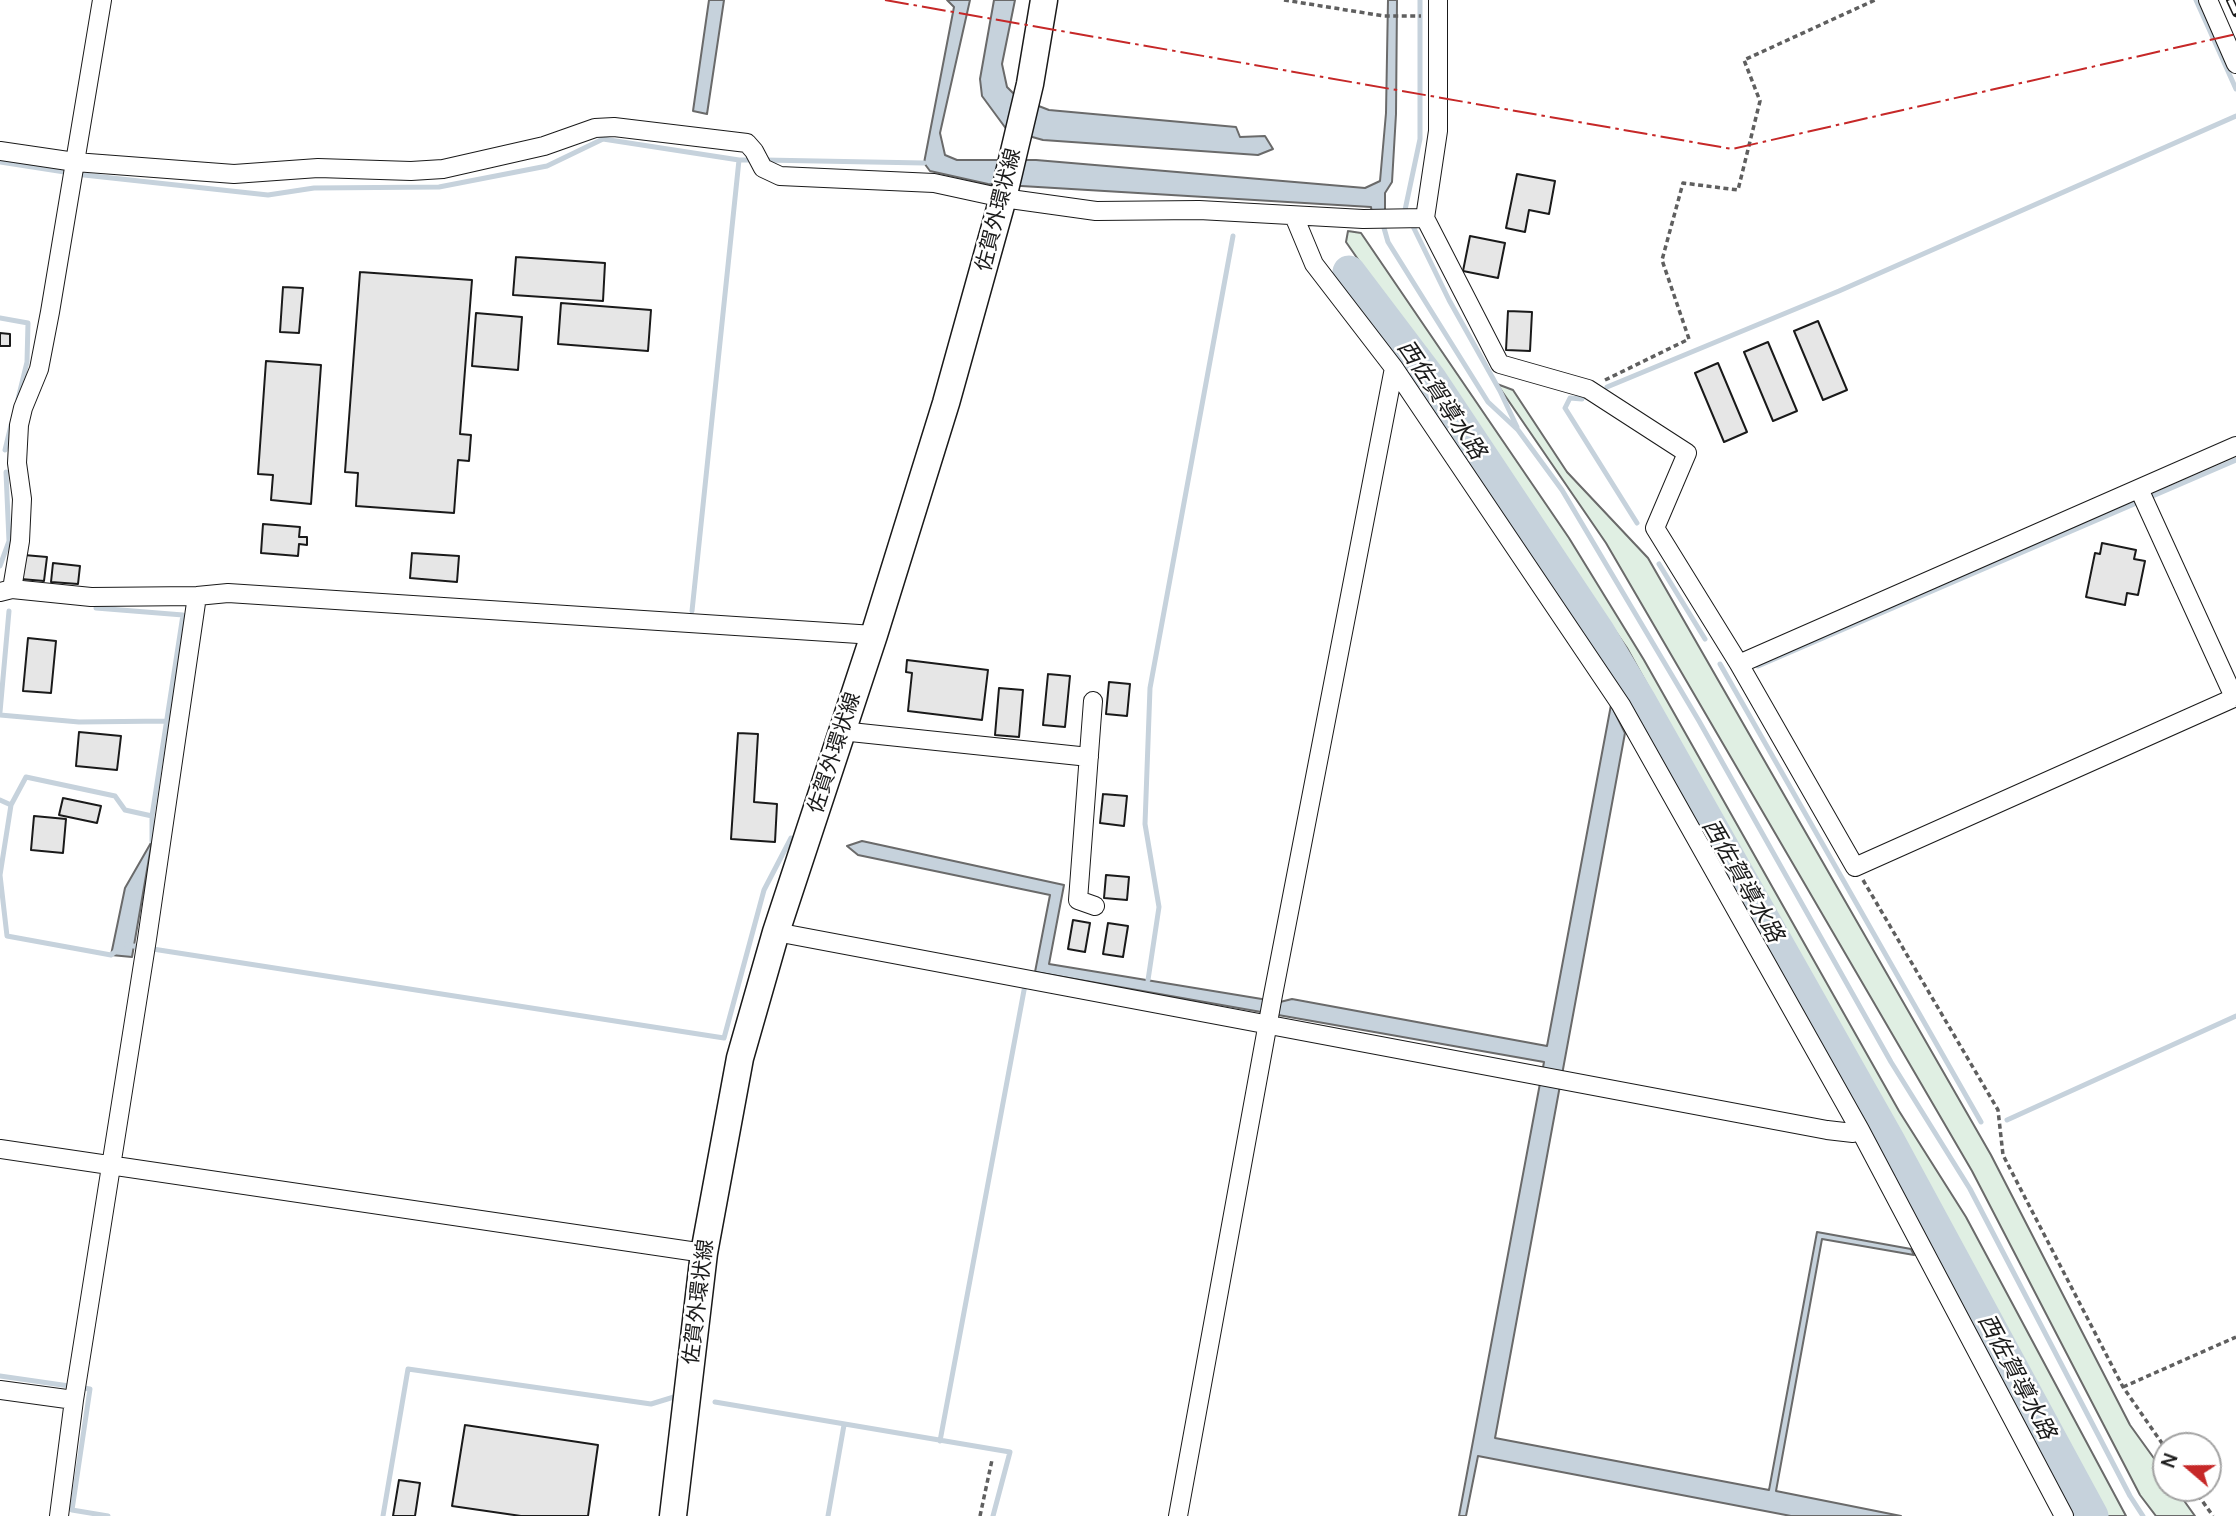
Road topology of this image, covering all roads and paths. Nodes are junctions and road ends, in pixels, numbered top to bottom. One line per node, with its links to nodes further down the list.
1 (102, 0): 9 (street)
2 (1044, 0): 10 (main road, 佐賀外環状線)
3 (1284, 0): 6 (path)
4 (1875, 0): 14 (path)
5 (2207, 0): 7 (street)
6 (1438, 8): 12 (street)
7 (2236, 64)
8 (0, 151): 9 (street)
9 (75, 162): 10 (street); 17 (street)
10 (1003, 198): 11 (street); 19 (main road, 佐賀外環状線)
11 (1294, 216): 12 (street); 13 (street)
12 (1425, 218): 14 (street)
13 (1394, 368): 28 (street); 29 (street)
14 (1588, 389): 20 (street)
15 (2236, 446): 16 (street)
16 (2139, 489): 20 (street); 21 (street)
17 (6, 591): 18 (street)
18 (197, 596): 19 (street); 31 (street)
19 (874, 635): 23 (main road, 佐賀外環状線)
20 (1739, 664): 25 (street)
21 (2235, 697): 25 (street)
22 (1093, 701): 24 (street)
23 (841, 731): 24 (street); 27 (main road, 佐賀外環状線)
24 (1089, 757): 26 (street)
25 (1855, 867): 34 (path)
26 (1096, 906)
27 (776, 932): 28 (street); 32 (main road, 佐賀外環状線)
28 (1268, 1024): 29 (street); 42 (street)
29 (1860, 1130): 43 (street)
30 (0, 1149): 31 (street)
31 (110, 1166): 32 (street); 36 (street)
32 (704, 1253): 40 (main road, 佐賀外環状線)
33 (2236, 1337): 34 (path)
34 (2123, 1387): 37 (path)
35 (0, 1390): 36 (street)
36 (74, 1400): 39 (street)
37 (2154, 1432)
38 (992, 1460): 41 (path)
39 (59, 1516)
40 (673, 1516)
41 (980, 1516)
42 (1178, 1516)
43 (2064, 1516)

